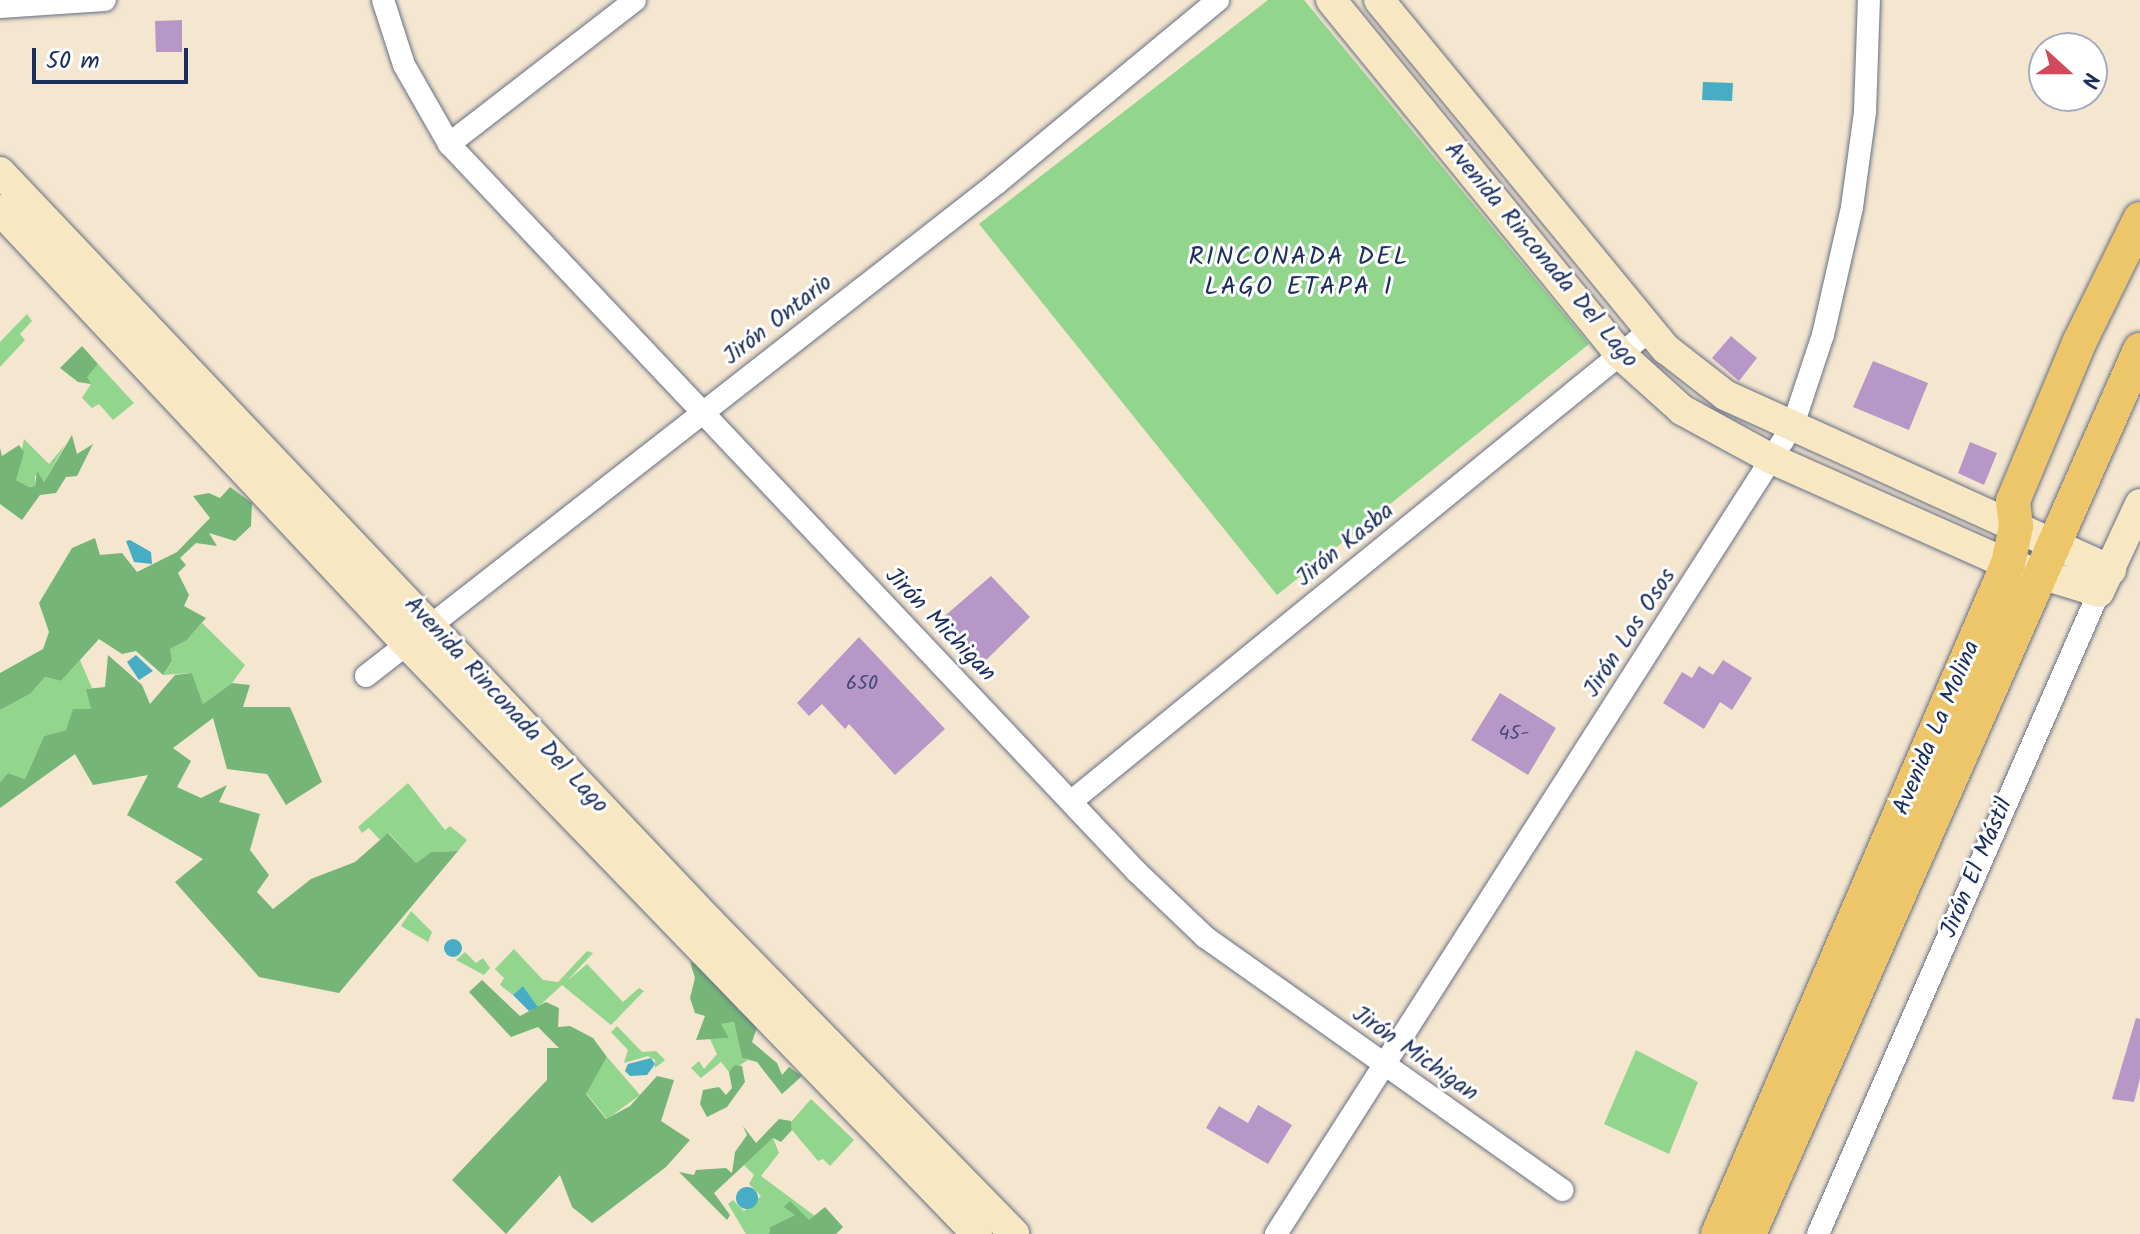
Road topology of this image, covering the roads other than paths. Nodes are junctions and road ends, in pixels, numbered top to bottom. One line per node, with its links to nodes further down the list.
1 (105, 0): 8 (street)
2 (383, 0): 9 (street, Jirón Michigan)
3 (635, 0): 9 (street)
4 (1218, 0): 16 (street, Jirón Ontario)
5 (1331, 0): 15 (street, Avenida Rinconada Del Lago)
6 (1379, 0): 13 (street, Avenida Rinconada Del Lago)
7 (1869, 0): 17 (street, Jirón Los Osos)
8 (0, 7)
9 (449, 144): 16 (street, Jirón Michigan)
10 (0, 172): 24 (street, Avenida Rinconada Del Lago)
11 (0, 210): 25 (street, Avenida Rinconada Del Lago)
12 (2140, 219): 20 (main road, Avenida La Molina)
13 (1650, 330): 15 (street, Jirón Kasba); 17 (street, Avenida Rinconada Del Lago)
14 (2140, 350): 21 (main road, Avenida La Molina)
15 (1621, 355): 18 (street, Avenida Rinconada Del Lago); 27 (street, Jirón Kasba)
16 (701, 413): 24 (street, Jirón Ontario); 27 (street, Jirón Michigan)
17 (1793, 425): 18 (street, Jirón Los Osos); 20 (street, Avenida Rinconada Del Lago)
18 (1772, 459): 22 (street, Avenida Rinconada Del Lago); 28 (street, Jirón Los Osos)
19 (2140, 504): 23 (street, Jirón El Mástil)
20 (2016, 526): 21 (street, Avenida Rinconada Del Lago); 22 (main road, Avenida La Molina)
21 (2054, 543): 22 (main road, Avenida La Molina); 23 (street, Avenida Rinconada Del Lago)
22 (2023, 570): 23 (street, Avenida Rinconada Del Lago); 29 (main road, Avenida La Molina); 34 (main road, Avenida La Molina)
23 (2105, 581): 37 (street, Jirón El Mástil)
24 (429, 623): 25 (street, Jirón Ontario); 32 (street, Avenida Rinconada Del Lago)
25 (405, 642): 26 (street, Jirón Ontario); 31 (street, Avenida Rinconada Del Lago)
26 (366, 676)
27 (1073, 800): 28 (street, Jirón Michigan)
28 (1386, 1064): 30 (street, Jirón Michigan); 33 (street, Jirón Los Osos)
29 (1785, 1153): 35 (main road); 36 (main road, Avenida La Molina)
30 (1562, 1190)
31 (977, 1234)
32 (1014, 1234)
33 (1276, 1234)
34 (1718, 1234)
35 (1730, 1234)
36 (1749, 1234)
37 (1818, 1234)

